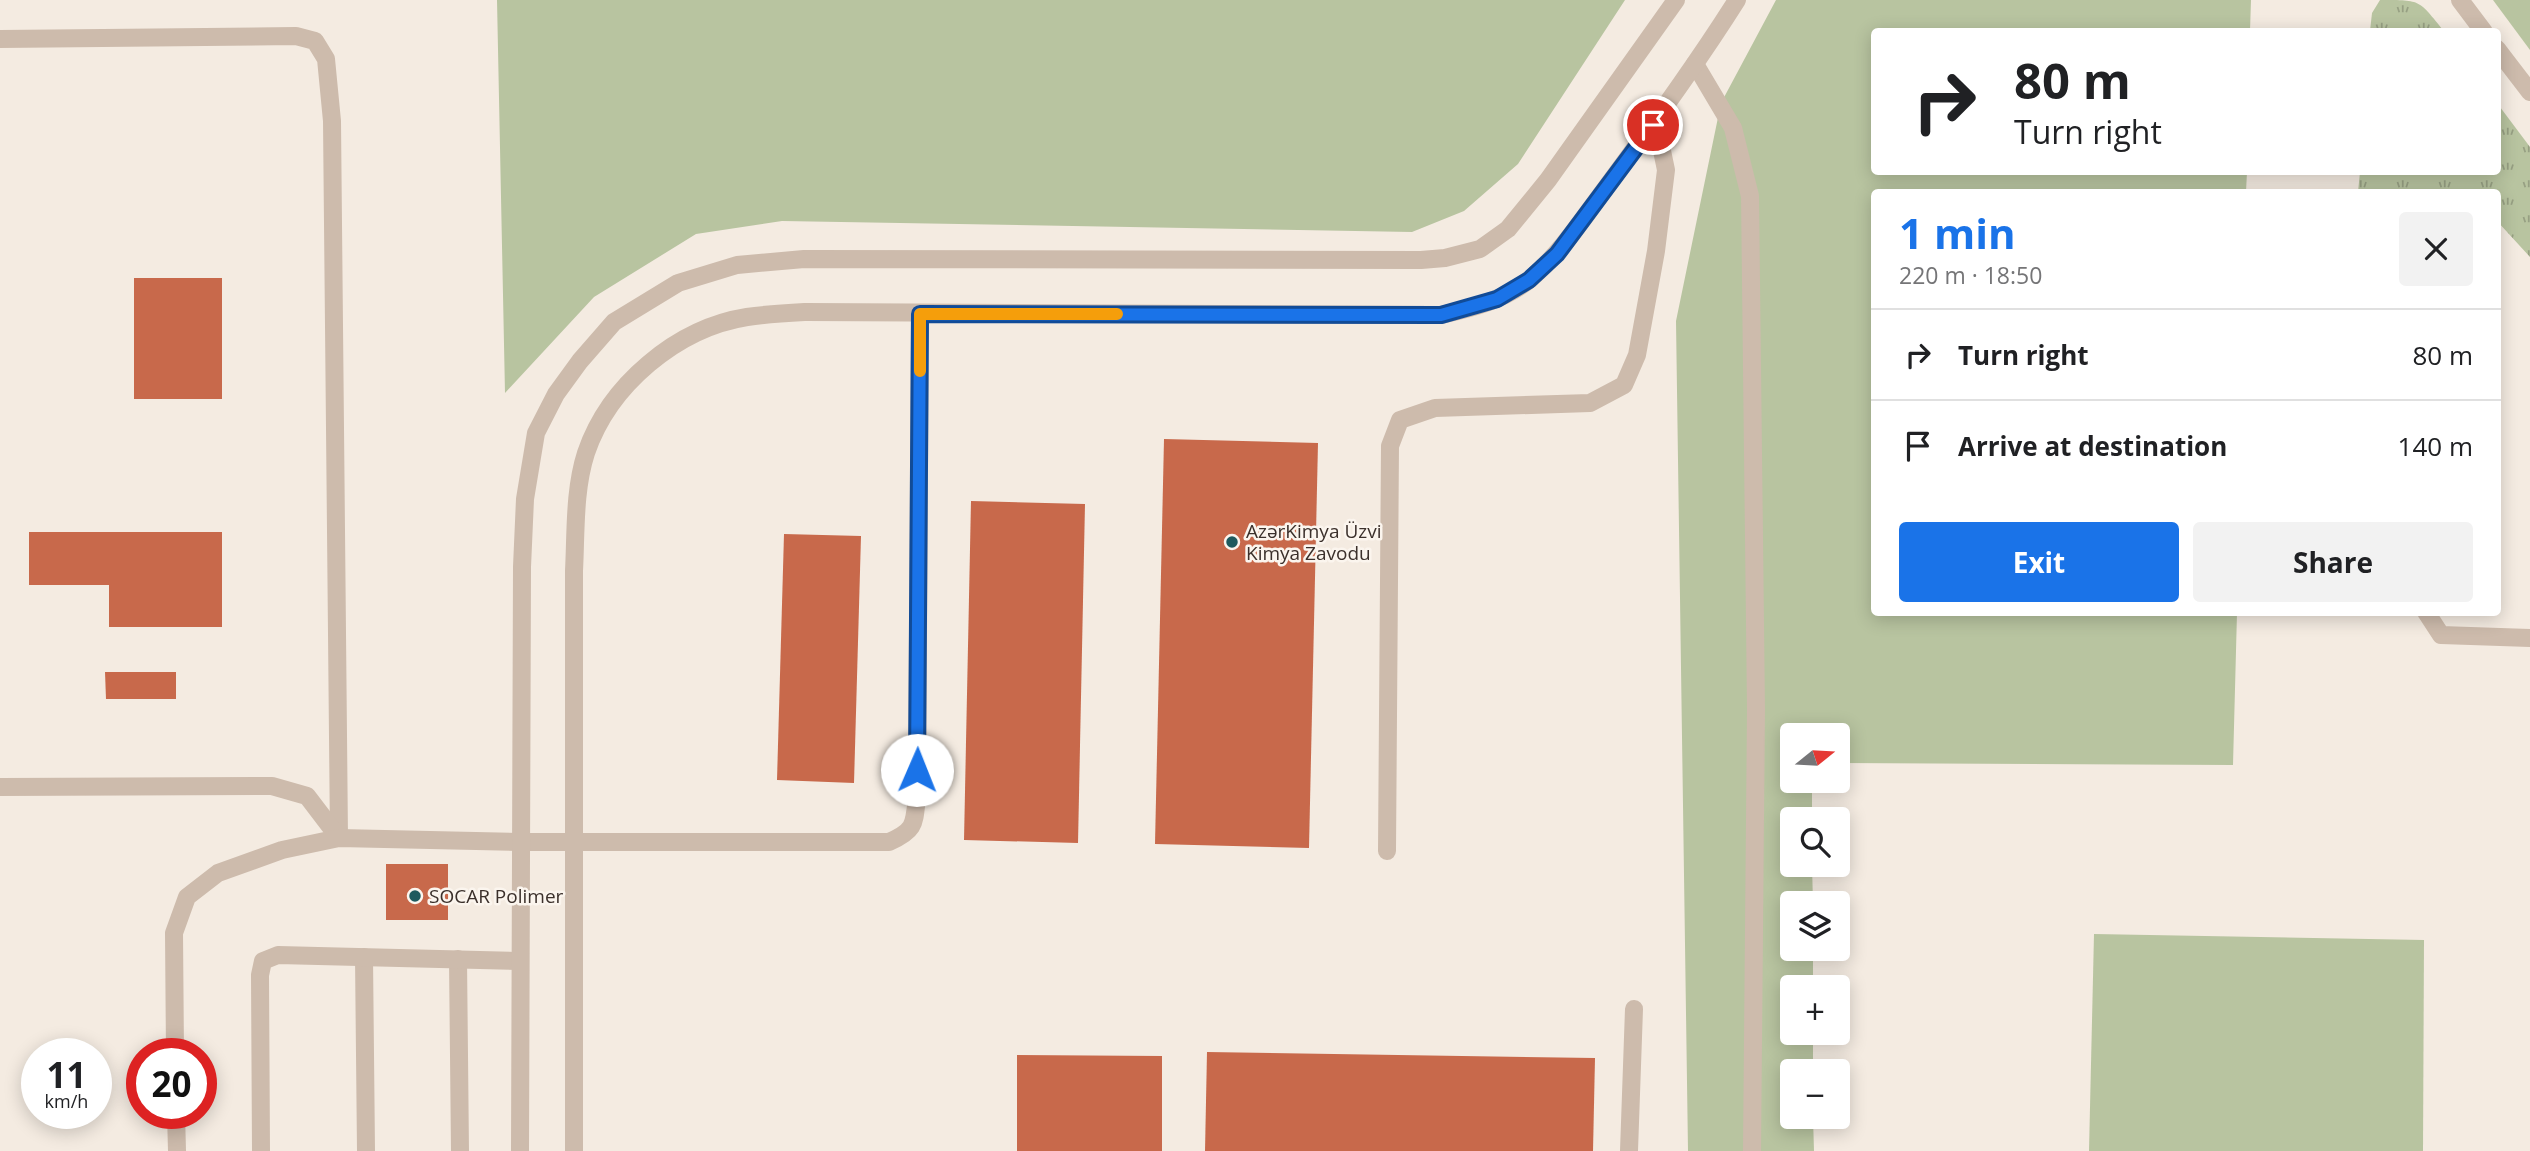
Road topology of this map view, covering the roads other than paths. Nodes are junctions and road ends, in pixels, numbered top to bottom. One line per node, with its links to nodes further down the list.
1 (1676, 0): 15 (lane)
2 (1737, 0): 7 (lane)
3 (2460, 0): 4 (lane)
4 (2481, 28)
5 (0, 39): 14 (lane)
6 (2501, 54): 8 (lane)
7 (1695, 64): 9 (lane); 31 (lane)
8 (2530, 92)
9 (1653, 125): 10 (lane); 17 (lane)
10 (920, 314): 16 (lane); 16 (lane)
11 (2429, 616): 12 (lane)
12 (2530, 638)
13 (0, 787): 14 (lane)
14 (340, 838): 15 (lane); 22 (lane)
15 (520, 842): 16 (lane); 20 (lane)
16 (573, 842): 29 (lane)
17 (1387, 850)
18 (364, 957): 19 (lane); 25 (lane); 26 (lane)
19 (458, 959): 20 (lane); 27 (lane)
20 (520, 961): 28 (lane)
21 (1634, 1009): 30 (lane)
22 (176, 1038)
23 (176, 1129): 24 (lane)
24 (177, 1151)
25 (261, 1151)
26 (366, 1151)
27 (460, 1151)
28 (520, 1151)
29 (574, 1151)
30 (1629, 1151)
31 (1752, 1151)

